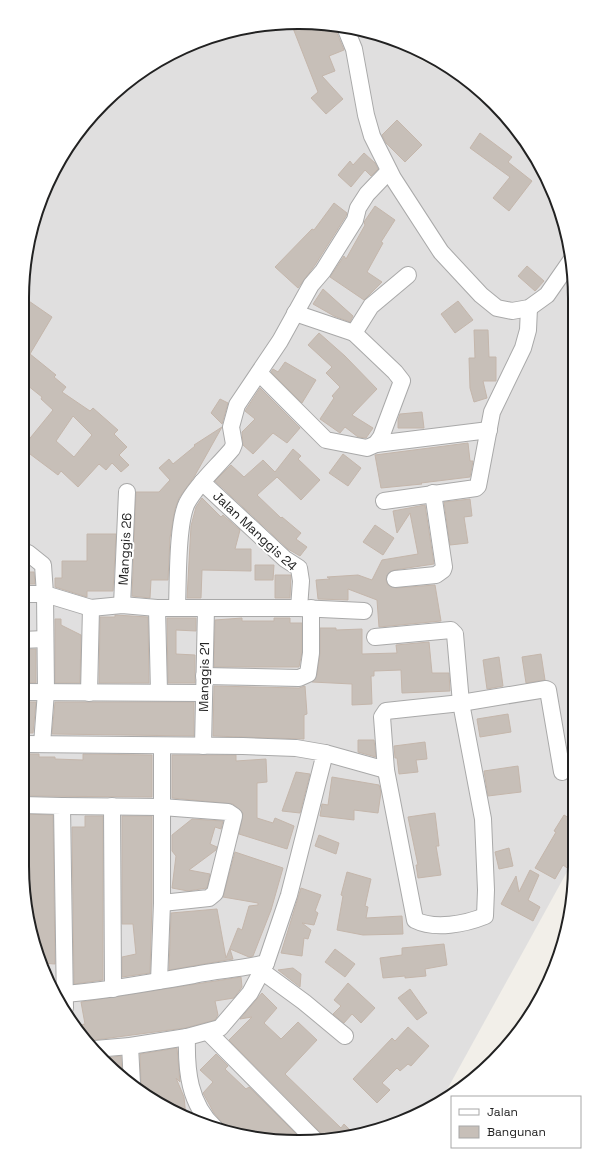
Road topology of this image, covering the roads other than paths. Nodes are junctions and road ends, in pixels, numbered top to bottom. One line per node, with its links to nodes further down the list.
1 (348, 33): 2 (street)
2 (389, 171): 5 (street); 6 (street)
3 (566, 267): 5 (street)
4 (408, 275): 7 (street)
5 (529, 308): 9 (street)
6 (295, 313): 7 (street); 8 (street)
7 (354, 333): 10 (street)
8 (259, 373): 10 (street); 11 (street)
9 (489, 430): 10 (street); 13 (street)
10 (376, 444)
11 (202, 482): 20 (street); 24 (street, Jalan Manggis 24)
12 (127, 492): 19 (street, Manggis 26)
13 (433, 493): 14 (street); 16 (street)
14 (384, 500)
15 (29, 553): 18 (street)
16 (395, 579)
17 (29, 594): 18 (street)
18 (45, 594): 21 (street); 27 (street)
19 (122, 605): 21 (street); 22 (street)
20 (177, 607): 22 (street); 23 (street)
21 (91, 608): 33 (street)
22 (157, 608): 32 (street)
23 (206, 608): 24 (street); 29 (street, Manggis 21)
24 (305, 608): 25 (street); 29 (street, Jalan Manggis 24)
25 (364, 611)
26 (375, 637): 35 (street)
27 (45, 639): 28 (street); 31 (street)
28 (29, 640)
29 (204, 676): 34 (street, Manggis 21)
30 (29, 692): 31 (street)
31 (46, 692): 33 (street); 37 (street)
32 (159, 692): 33 (street); 34 (street)
33 (90, 693)
34 (203, 693): 39 (street, Manggis 21)
35 (461, 703): 41 (street); 41 (street); 42 (street)
36 (29, 744): 37 (street)
37 (42, 744): 38 (street)
38 (162, 746): 39 (street); 46 (street)
39 (203, 746): 40 (street)
40 (325, 753): 41 (street); 48 (street)
41 (386, 770)
42 (562, 772)
43 (29, 805): 44 (street)
44 (62, 806): 45 (street); 51 (street)
45 (112, 806): 46 (street); 50 (street)
46 (162, 807): 47 (street); 47 (street)
47 (162, 903): 49 (street)
48 (265, 967): 49 (street); 53 (street); 54 (street)
49 (159, 981): 50 (street)
50 (113, 989): 52 (street)
51 (64, 998)
52 (65, 1001)
53 (208, 1032): 55 (street); 60 (street)
54 (345, 1036)
55 (186, 1037): 56 (street); 59 (street)
56 (130, 1046): 57 (street); 58 (street)
57 (100, 1048)
58 (132, 1077)
59 (207, 1119)
60 (309, 1134)

